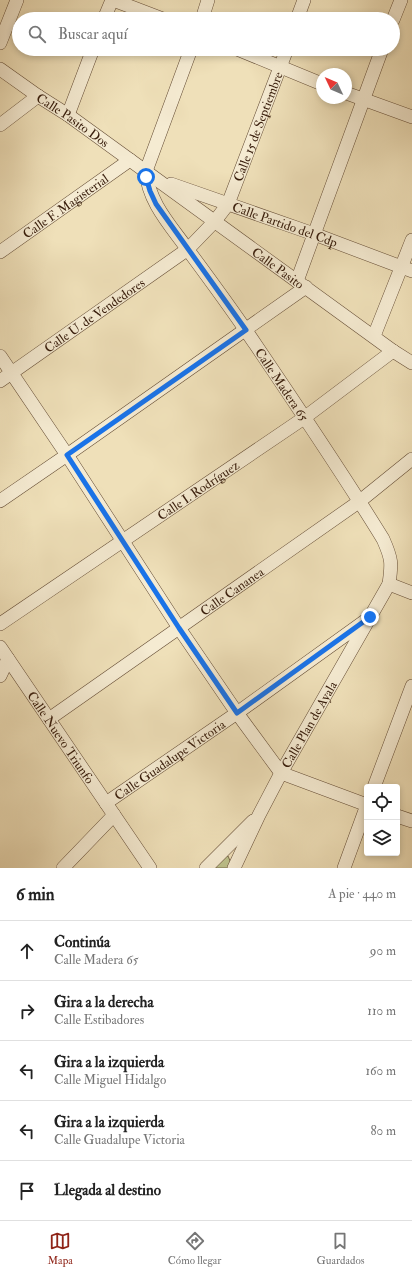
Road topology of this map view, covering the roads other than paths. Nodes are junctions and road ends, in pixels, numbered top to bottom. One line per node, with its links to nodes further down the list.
1 (17, 0): 6 (street)
2 (113, 0): 7 (street); 8 (street)
3 (208, 0): 9 (street)
4 (304, 0): 10 (street)
5 (401, 0): 11 (street)
6 (12, 12)
7 (107, 12)
8 (145, 12)
9 (204, 12)
10 (300, 12)
11 (396, 12)
12 (12, 13): 13 (street)
13 (0, 43)
14 (90, 56): 25 (street)
15 (188, 56): 29 (street)
16 (252, 56): 19 (street)
17 (284, 56): 19 (street, Calle 15 de Septiembre)
18 (379, 56): 24 (street)
19 (280, 68): 21 (street); 31 (street, Calle 15 de Septiembre)
20 (0, 69): 23 (street, Calle Pasito Dos)
21 (316, 82)
22 (352, 95): 24 (street)
23 (38, 96): 25 (street, Calle Pasito Dos); 27 (street)
24 (363, 99): 26 (street); 33 (street)
25 (68, 115): 28 (street, Calle Pasito Dos)
26 (412, 117)
27 (0, 125)
28 (130, 160): 29 (street, Calle Pasito Dos); 36 (street, Calle F. Magisterial)
29 (146, 171): 30 (street, Calle Pasito); 35 (street, Calle Madera 65)
30 (157, 180): 31 (street, Calle Partido del Cdp); 32 (street, Calle Pasito)
31 (228, 204): 32 (street, Calle 15 de Septiembre); 33 (street, Calle Partido del Cdp)
32 (215, 221): 35 (street, Calle U. de Vendedores); 38 (street, Calle Pasito)
33 (314, 234): 37 (street, Calle Partido del Cdp); 38 (street)
34 (412, 240): 37 (street)
35 (188, 249): 39 (street, Calle Madera 65); 44 (street, Calle U. de Vendedores)
36 (0, 252)
37 (407, 269): 40 (street)
38 (302, 284): 39 (street); 40 (street, Calle Pasito)
39 (246, 330): 46 (street, Calle Madera 65); 47 (street)
40 (374, 336): 41 (street, Calle Pasito)
41 (393, 351): 43 (street, Calle Pasito); 46 (street, Calle I. Rodríguez)
42 (0, 356): 44 (street)
43 (412, 363)
44 (12, 372): 45 (street, Calle U. de Vendedores); 47 (street)
45 (0, 381)
46 (304, 418): 50 (street, Calle Madera 65); 51 (street, Calle I. Rodríguez)
47 (67, 455): 49 (street); 51 (street)
48 (412, 459): 50 (street, Calle Cananea)
49 (0, 501)
50 (360, 501): 52 (street, Calle Madera 65); 56 (street, Calle Cananea)
51 (123, 541): 55 (street, Calle I. Rodríguez); 56 (street)
52 (389, 584): 53 (street); 54 (street, Calle Plan de Ayala)
53 (412, 592)
54 (370, 617): 61 (street, Calle Guadalupe Victoria); 63 (street, Calle Plan de Ayala)
55 (0, 624)
56 (179, 628): 61 (street); 62 (street, Calle Cananea)
57 (0, 647): 58 (street, Calle Nuevo Triunfo)
58 (8, 659): 59 (street); 62 (street, Calle Nuevo Triunfo)
59 (0, 676)
60 (412, 686): 64 (street)
61 (237, 713): 63 (street); 65 (street, Calle Guadalupe Victoria)
62 (49, 719): 65 (street, Calle Nuevo Triunfo)
63 (281, 773): 66 (street); 69 (street, Calle Plan de Ayala)
64 (375, 784)
65 (106, 804): 68 (street, Calle Nuevo Triunfo)
66 (364, 804)
67 (364, 813): 76 (street)
68 (114, 815): 72 (street, Calle Guadalupe Victoria); 73 (street, Calle Nuevo Triunfo)
69 (259, 815): 74 (street); 75 (street, Calle Plan de Ayala)
70 (400, 817): 71 (street)
71 (412, 821)
72 (63, 868)
73 (150, 868)
74 (206, 868)
75 (234, 868)
76 (344, 868)

